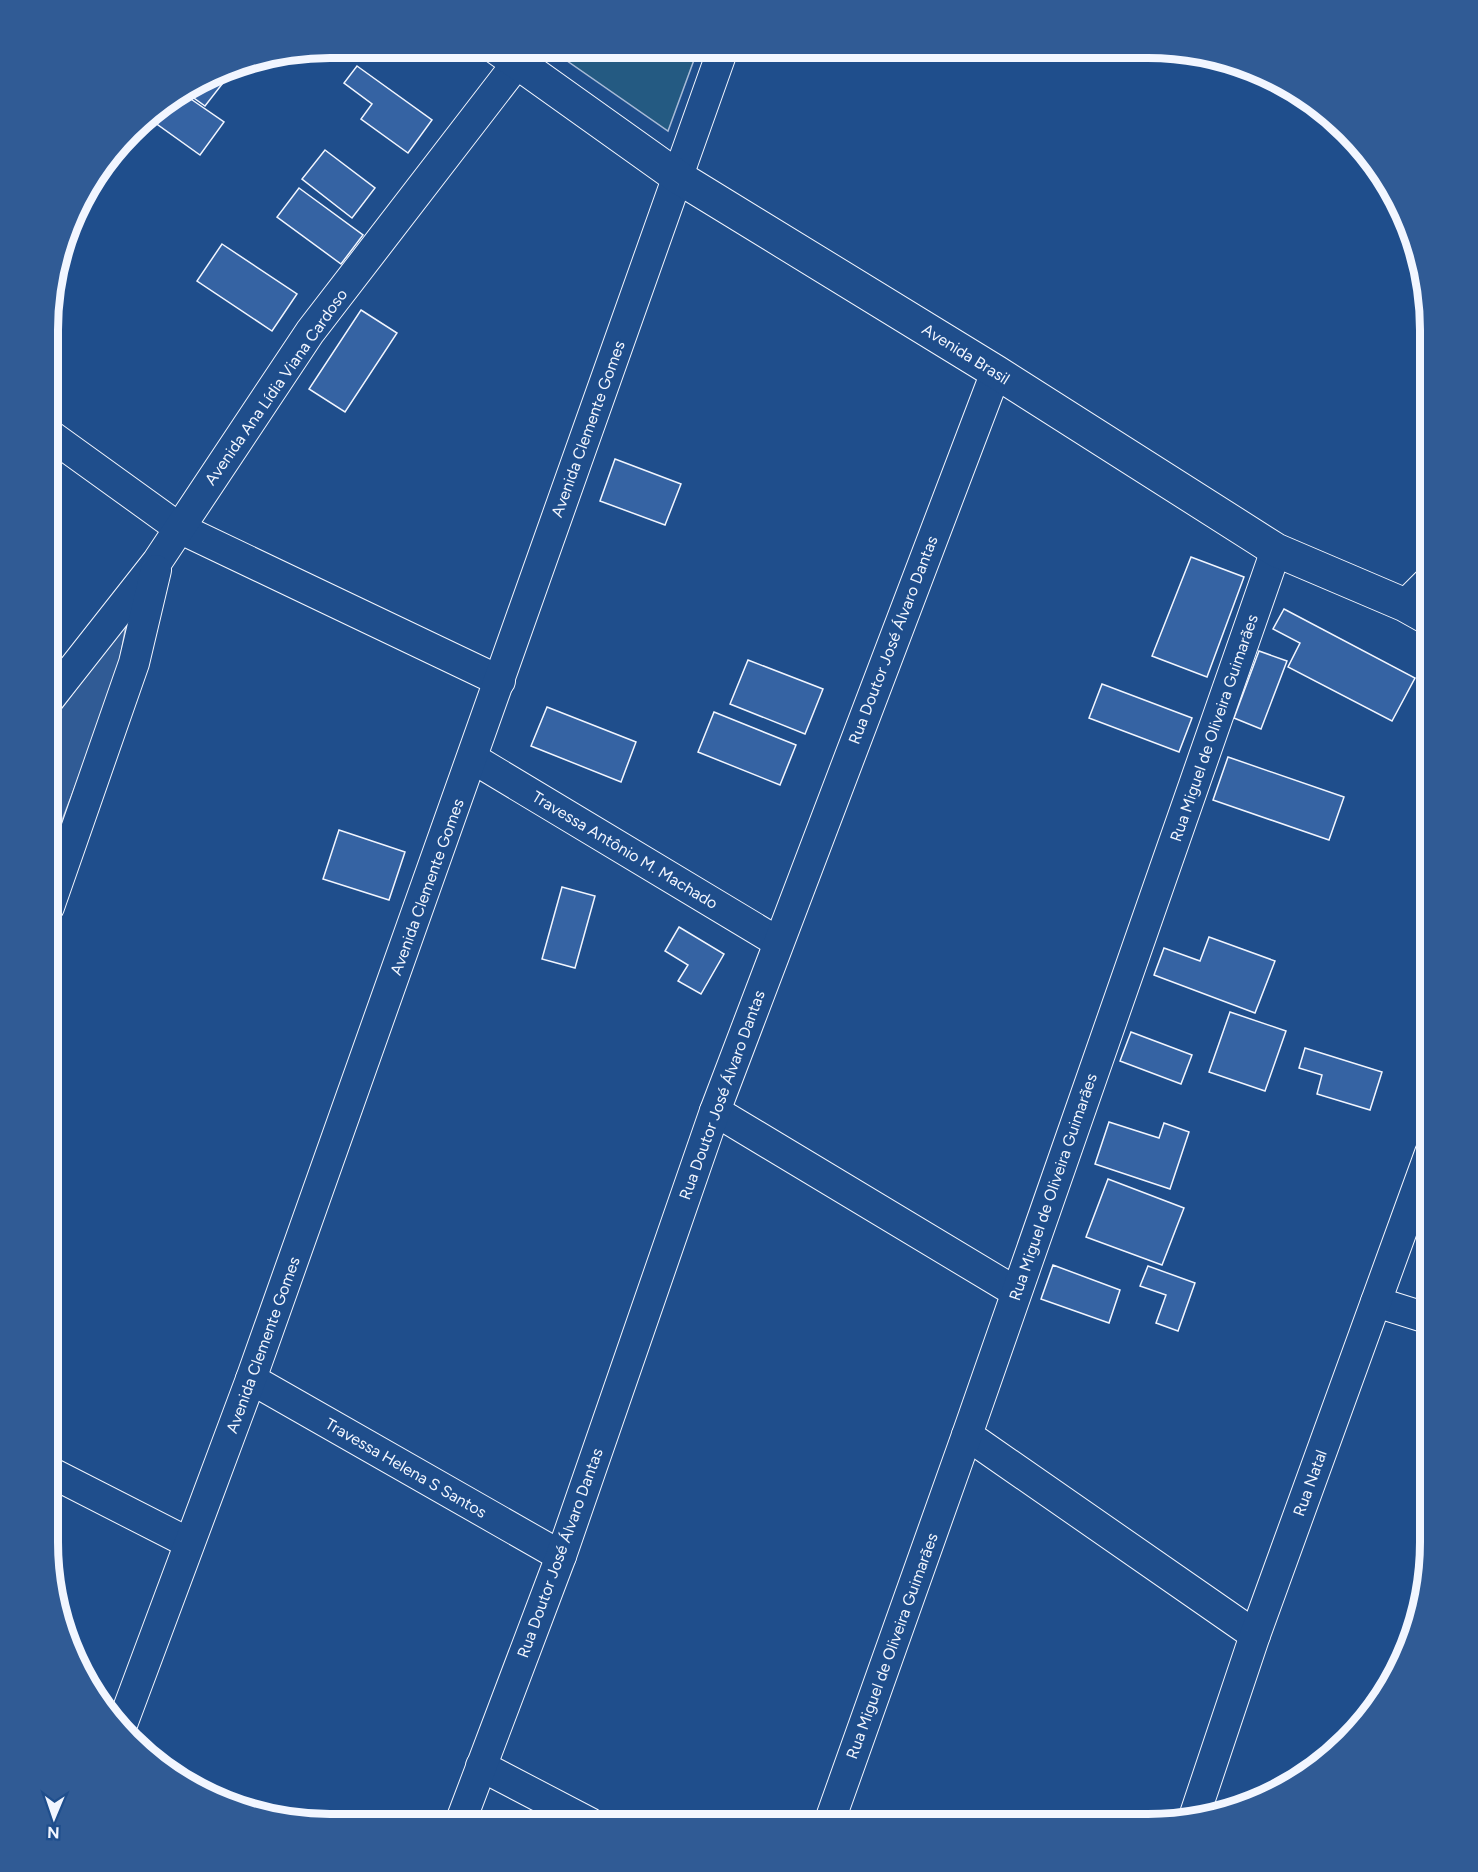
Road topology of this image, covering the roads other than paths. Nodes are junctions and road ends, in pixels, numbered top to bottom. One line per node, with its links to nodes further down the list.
1 (510, 58): 7 (street, Avenida Ana Lídia Viana Cardoso)
2 (521, 58): 4 (street, Avenida Brasil)
3 (720, 58): 4 (street, Avenida Clemente Gomes)
4 (678, 177): 5 (street, Avenida Brasil); 11 (street, Avenida Clemente Gomes)
5 (996, 372): 8 (street, Avenida Brasil); 15 (street, Rua Doutor José Álvaro Dantas)
6 (58, 441): 7 (street)
7 (179, 528): 9 (street, Avenida Ana Lídia Viana Cardoso); 11 (street)
8 (1276, 550): 10 (street, Avenida Brasil); 18 (street, Rua Miguel de Oliveira Guimarães)
9 (158, 562): 12 (street, Avenida Ana Lídia Viana Cardoso); 14 (street)
10 (1418, 612)
11 (500, 681): 13 (street, Avenida Clemente Gomes)
12 (58, 688)
13 (472, 758): 15 (street, Travessa Antônio M. Machado); 21 (street, Avenida Clemente Gomes)
14 (58, 881)
15 (778, 942): 16 (street, Rua Doutor José Álvaro Dantas)
16 (715, 1111): 18 (street); 25 (street, Rua Doutor José Álvaro Dantas)
17 (1420, 1181): 19 (street, Rua Natal)
18 (1016, 1292): 22 (street, Rua Miguel de Oliveira Guimarães)
19 (1376, 1302): 20 (street); 26 (street, Rua Natal)
20 (1420, 1316)
21 (251, 1379): 24 (street, Avenida Clemente Gomes); 25 (street, Travessa Helena S Santos)
22 (967, 1435): 26 (street); 32 (street, Rua Miguel de Oliveira Guimarães)
23 (58, 1476): 24 (street)
24 (189, 1544): 27 (street, Avenida Clemente Gomes)
25 (561, 1556): 28 (street, Rua Doutor José Álvaro Dantas)
26 (1255, 1635): 29 (street, Rua Natal)
27 (124, 1719)
28 (481, 1766): 30 (street, Rua Doutor José Álvaro Dantas); 31 (street)
29 (1197, 1809)
30 (463, 1814)
31 (573, 1814)
32 (832, 1814)

